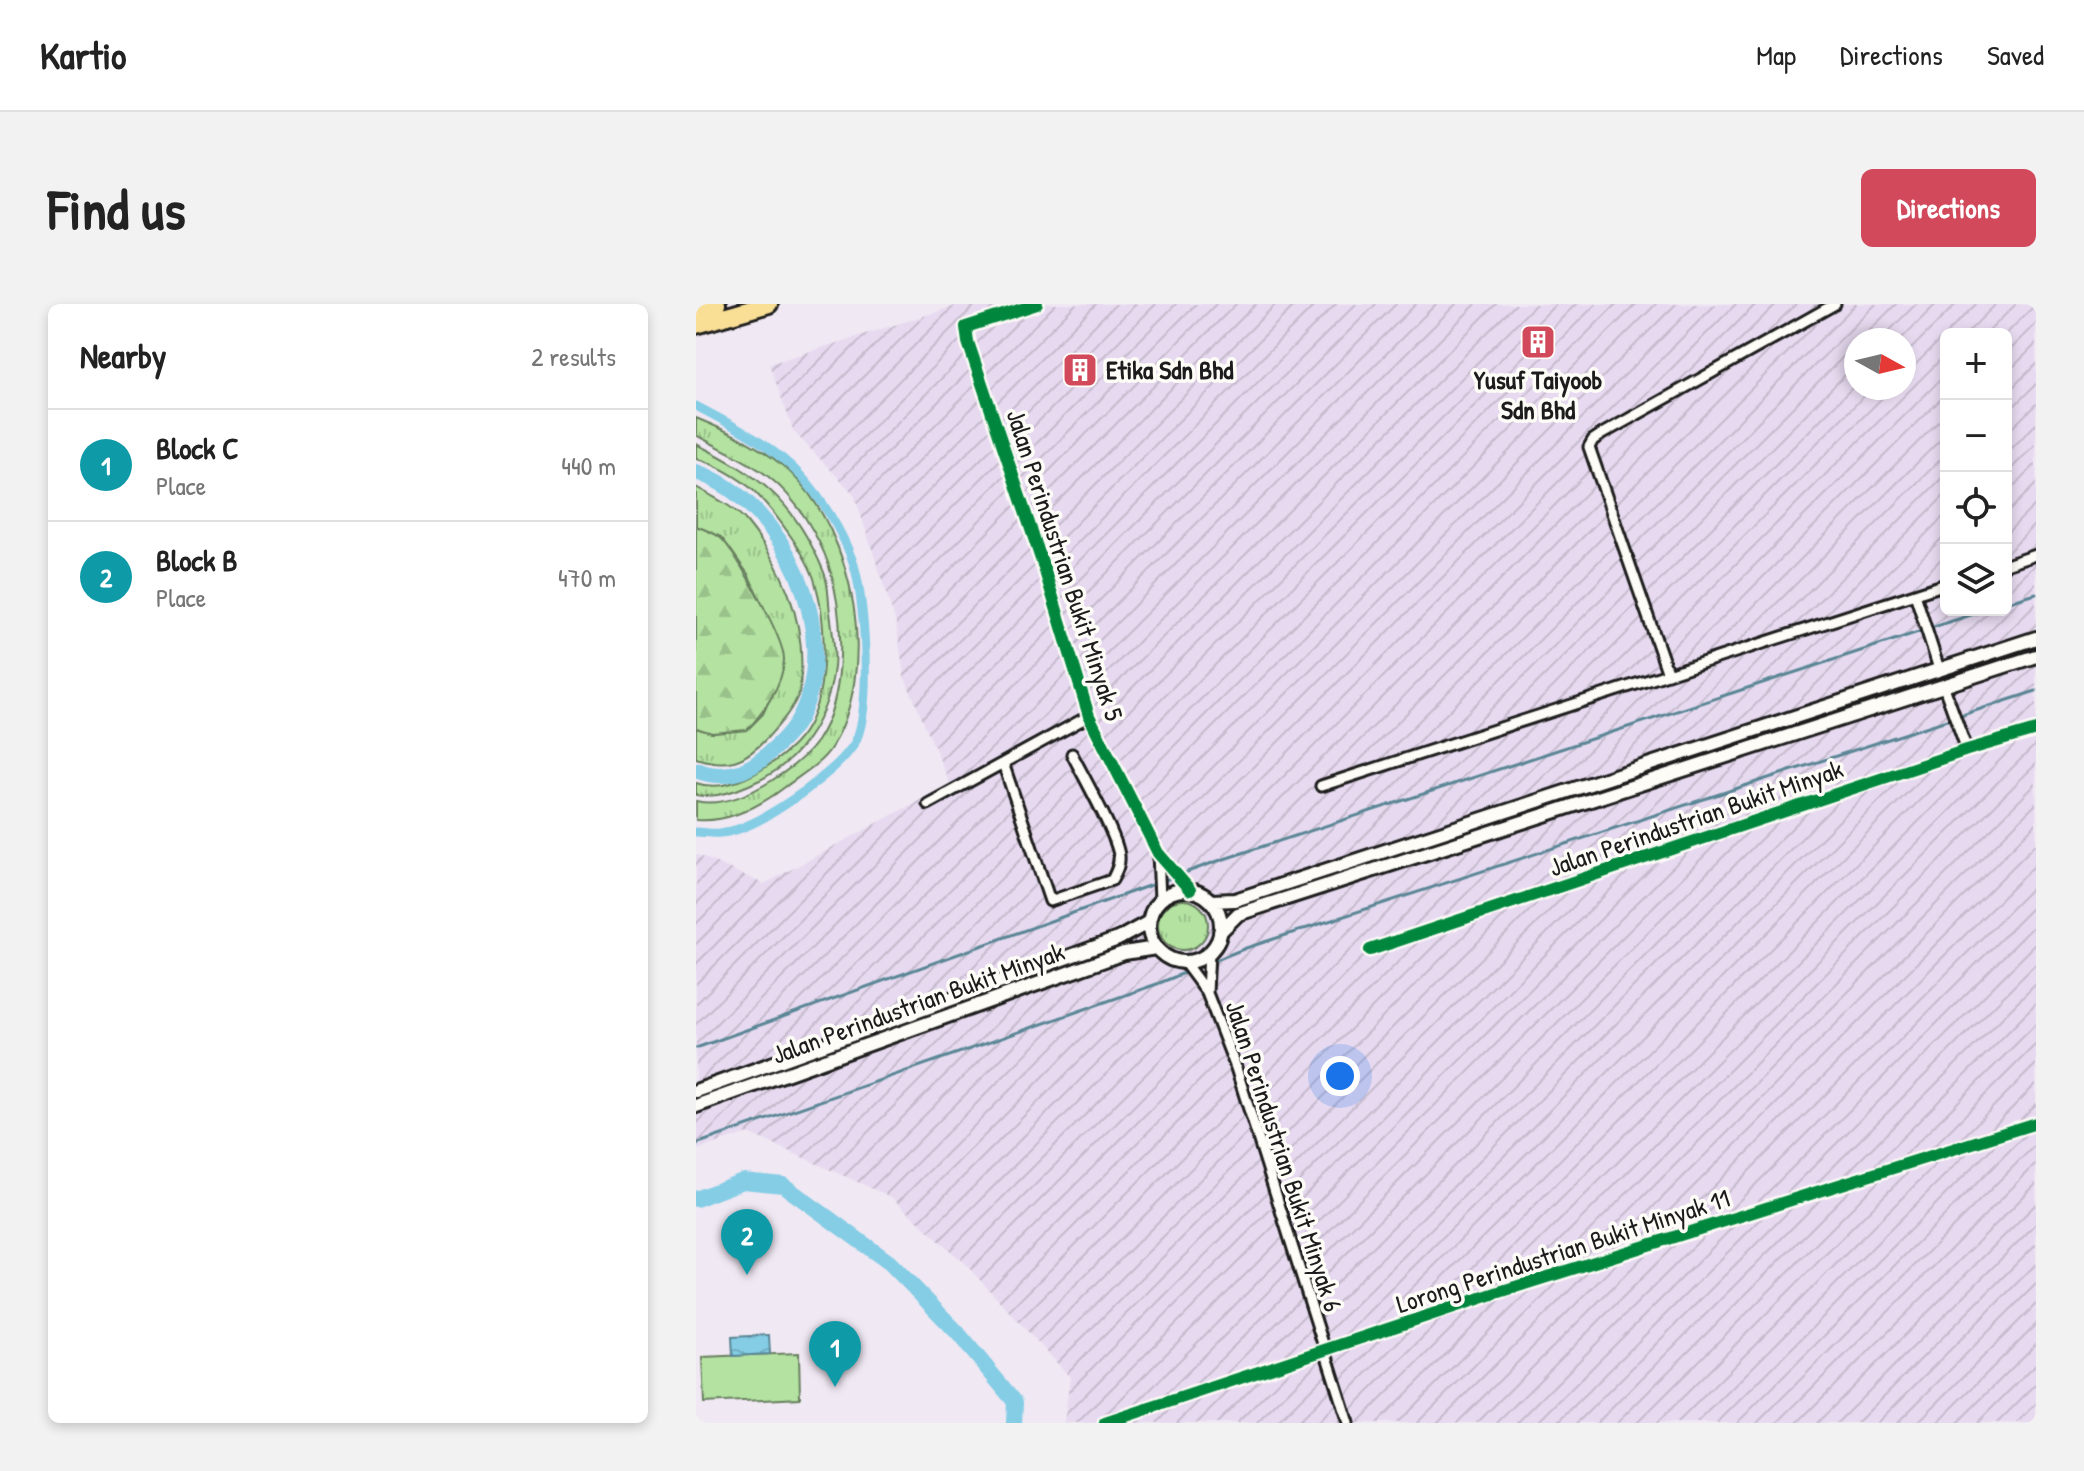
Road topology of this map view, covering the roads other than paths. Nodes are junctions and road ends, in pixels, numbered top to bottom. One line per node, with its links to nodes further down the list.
1 (769, 304): 4 (highway)
2 (1037, 304): 14 (street, Jalan Perindustrian Bukit Minyak 5)
3 (1835, 304): 12 (street)
4 (704, 314)
5 (2036, 555): 6 (street)
6 (2012, 563)
7 (1940, 587): 8 (street)
8 (1917, 598): 11 (street); 12 (street)
9 (2036, 638): 11 (main road)
10 (2036, 656): 13 (main road, Jalan Perindustrian Bukit Minyak)
11 (1938, 664): 24 (main road)
12 (1668, 674): 19 (street)
13 (1946, 692): 16 (street); 26 (main road, Jalan Perindustrian Bukit Minyak)
14 (1089, 716): 18 (street); 21 (street, Jalan Perindustrian Bukit Minyak 5)
15 (2036, 730): 16 (street, Jalan Perindustrian Bukit Minyak)
16 (1967, 750): 28 (street, Jalan Perindustrian Bukit Minyak)
17 (1072, 754): 18 (street)
18 (1003, 763): 20 (street)
19 (1321, 786)
20 (928, 804)
21 (1158, 853): 22 (street); 23 (street)
22 (1187, 886): 23 (main road); 24 (main road)
23 (1160, 894): 25 (main road)
24 (1211, 901): 26 (main road)
25 (1149, 922): 27 (main road); 32 (main road, Jalan Perindustrian Bukit Minyak)
26 (1220, 932): 29 (main road)
27 (1156, 948): 30 (main road); 33 (main road, Jalan Perindustrian Bukit Minyak)
28 (1370, 950)
29 (1209, 961): 30 (main road); 31 (street)
30 (1186, 965): 31 (street)
31 (1207, 993): 35 (street, Jalan Perindustrian Bukit Minyak 6)
32 (696, 1091)
33 (696, 1106)
34 (2036, 1123): 35 (street, Lorong Perindustrian Bukit Minyak 11)
35 (1324, 1352): 36 (street, Lorong Perindustrian Bukit Minyak 11); 37 (street, Jalan Perindustrian Bukit Minyak 6)
36 (1105, 1423)
37 (1348, 1423)

